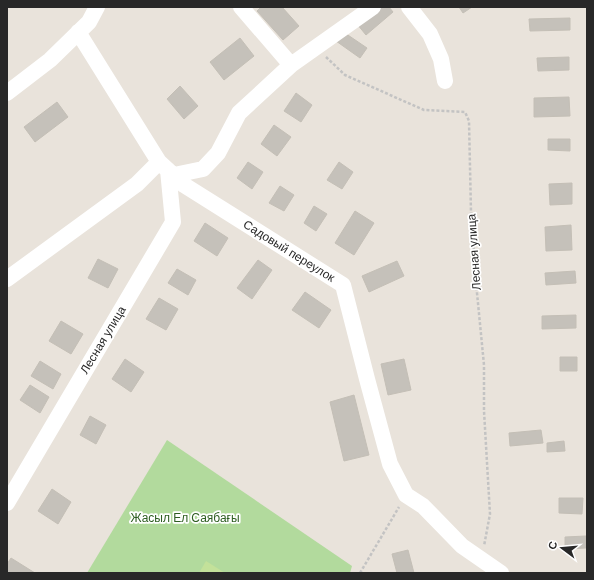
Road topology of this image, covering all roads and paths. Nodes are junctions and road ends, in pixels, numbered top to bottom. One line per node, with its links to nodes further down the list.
1 (97, 7): 5 (street)
2 (241, 7): 7 (street)
3 (373, 7): 6 (street)
4 (409, 7): 8 (street)
5 (78, 32): 9 (street); 10 (street, Садовый переулок)
6 (316, 48): 7 (street); 14 (path, Лесная улица)
7 (291, 65): 10 (street)
8 (445, 81)
9 (7, 93)
10 (167, 169): 11 (street); 12 (street, Садовый переулок); 13 (street, Лесная улица)
11 (7, 278)
12 (406, 495): 14 (street, Садовый переулок); 15 (path)
13 (7, 503)
14 (482, 559): 16 (street, Садовый переулок)
15 (360, 573)
16 (501, 573)

